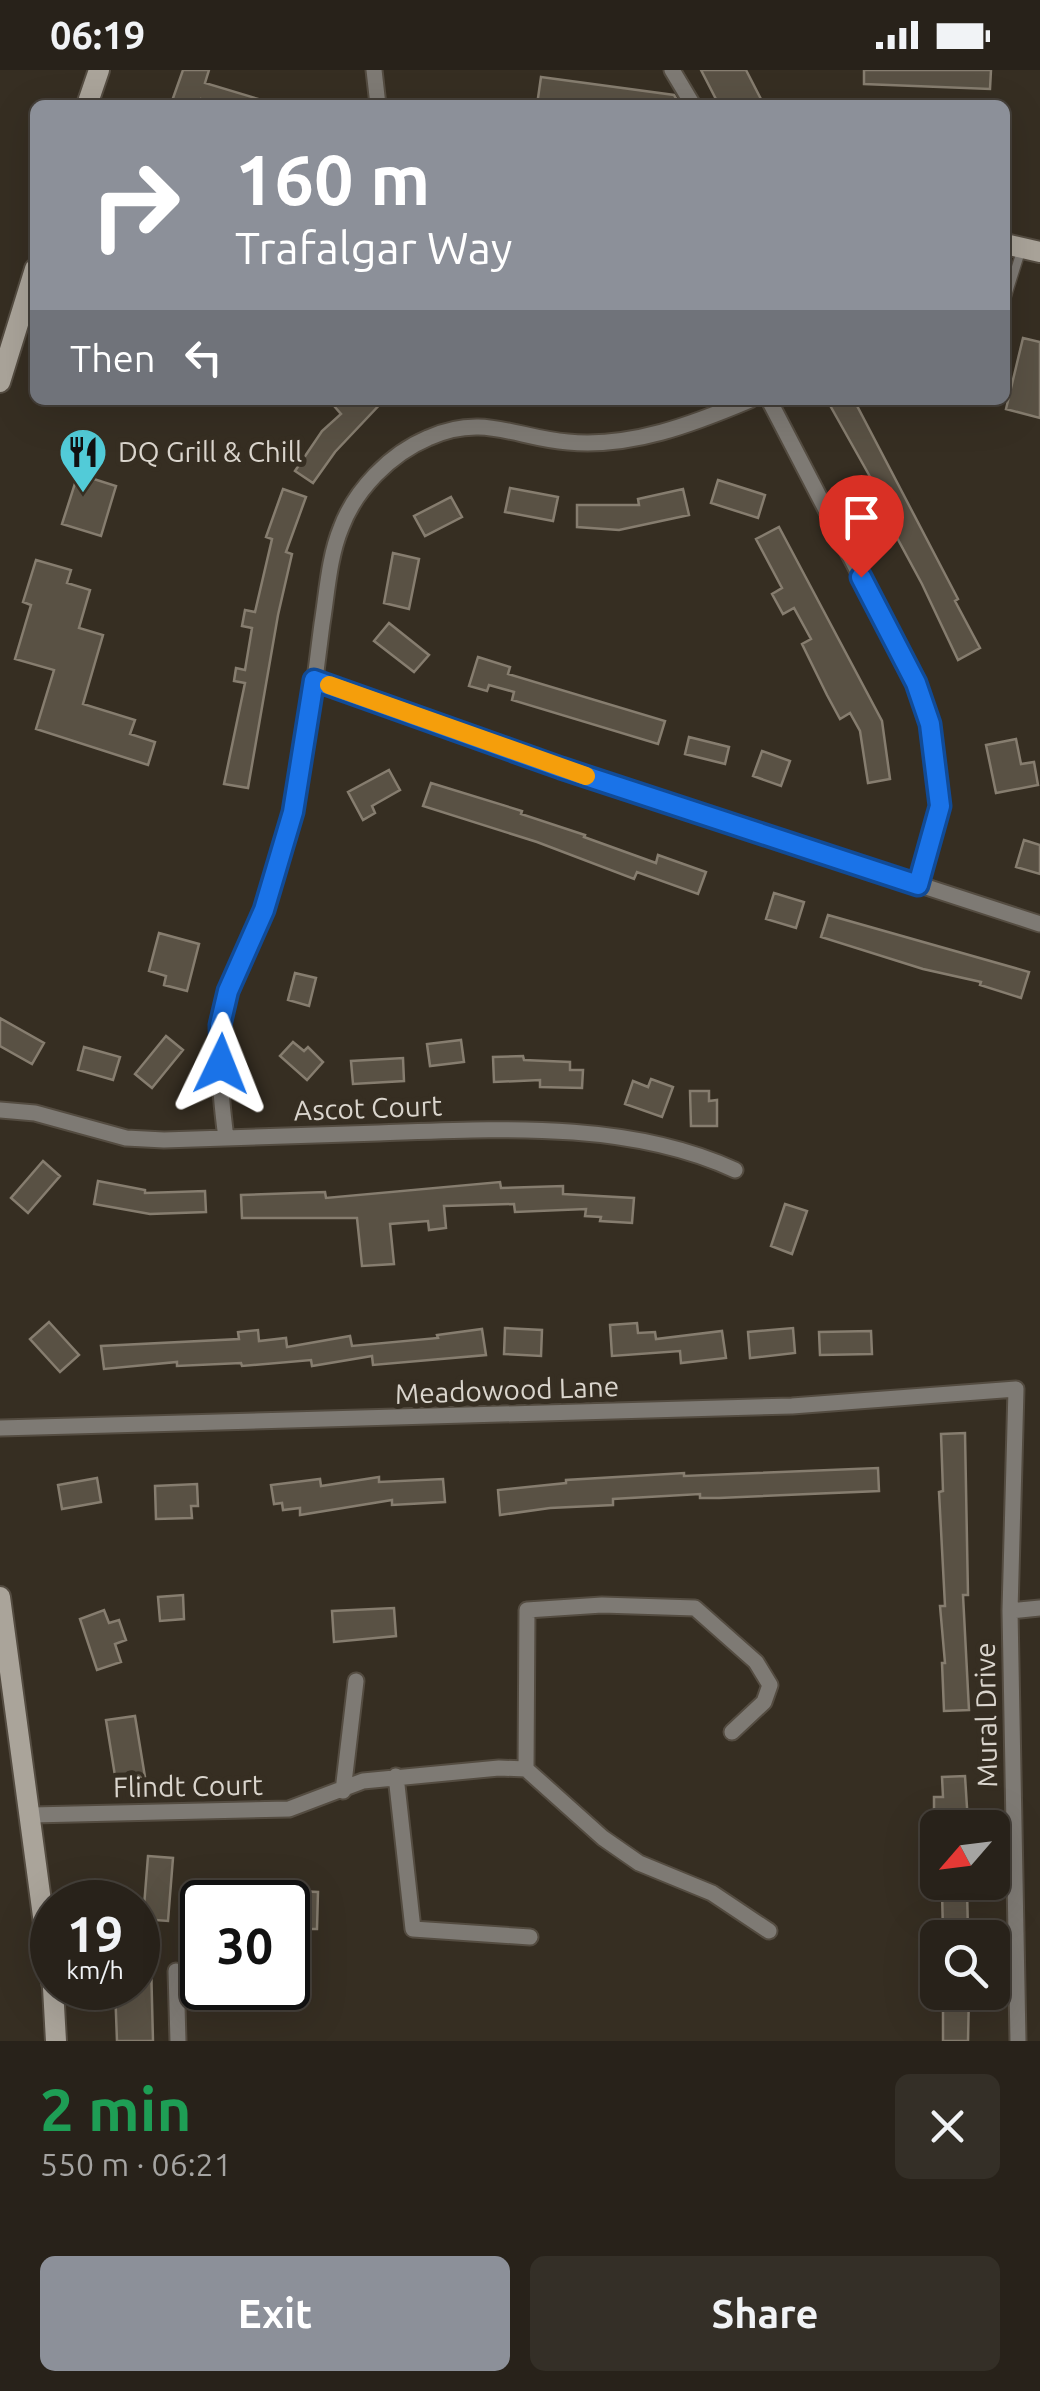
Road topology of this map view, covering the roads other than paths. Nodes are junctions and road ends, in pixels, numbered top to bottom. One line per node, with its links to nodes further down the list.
1 (99, 70): 4 (main road)
2 (374, 70): 5 (street)
3 (672, 70): 6 (street)
4 (89, 100)
5 (377, 100)
6 (689, 100)
7 (1022, 248): 9 (lane)
8 (30, 283): 10 (main road)
9 (1010, 286)
10 (4, 353): 11 (main road)
11 (0, 382)
12 (738, 405): 14 (street)
13 (771, 405): 15 (street)
14 (314, 680): 15 (street); 18 (street)
15 (918, 885): 16 (street)
16 (1040, 924)
17 (0, 1110): 18 (street, Ascot Court)
18 (226, 1138): 19 (street, Ascot Court)
19 (736, 1170)
20 (1016, 1389): 21 (street, Meadowood Lane); 25 (street, Mural Drive)
21 (0, 1428)
22 (0, 1596): 23 (main road)
23 (1, 1606): 31 (main road)
24 (1040, 1608): 25 (street)
25 (1010, 1611): 39 (street, Mural Drive)
26 (356, 1682): 30 (street)
27 (732, 1732): 28 (street)
28 (526, 1769): 29 (street, Flindt Court); 33 (street)
29 (396, 1776): 30 (street, Flindt Court); 34 (street)
30 (342, 1791): 31 (street, Flindt Court)
31 (32, 1815): 32 (main road)
32 (40, 1880)
33 (768, 1931)
34 (530, 1937)
35 (176, 1971): 38 (street)
36 (54, 2010): 37 (main road)
37 (56, 2041)
38 (178, 2041)
39 (1018, 2041)

